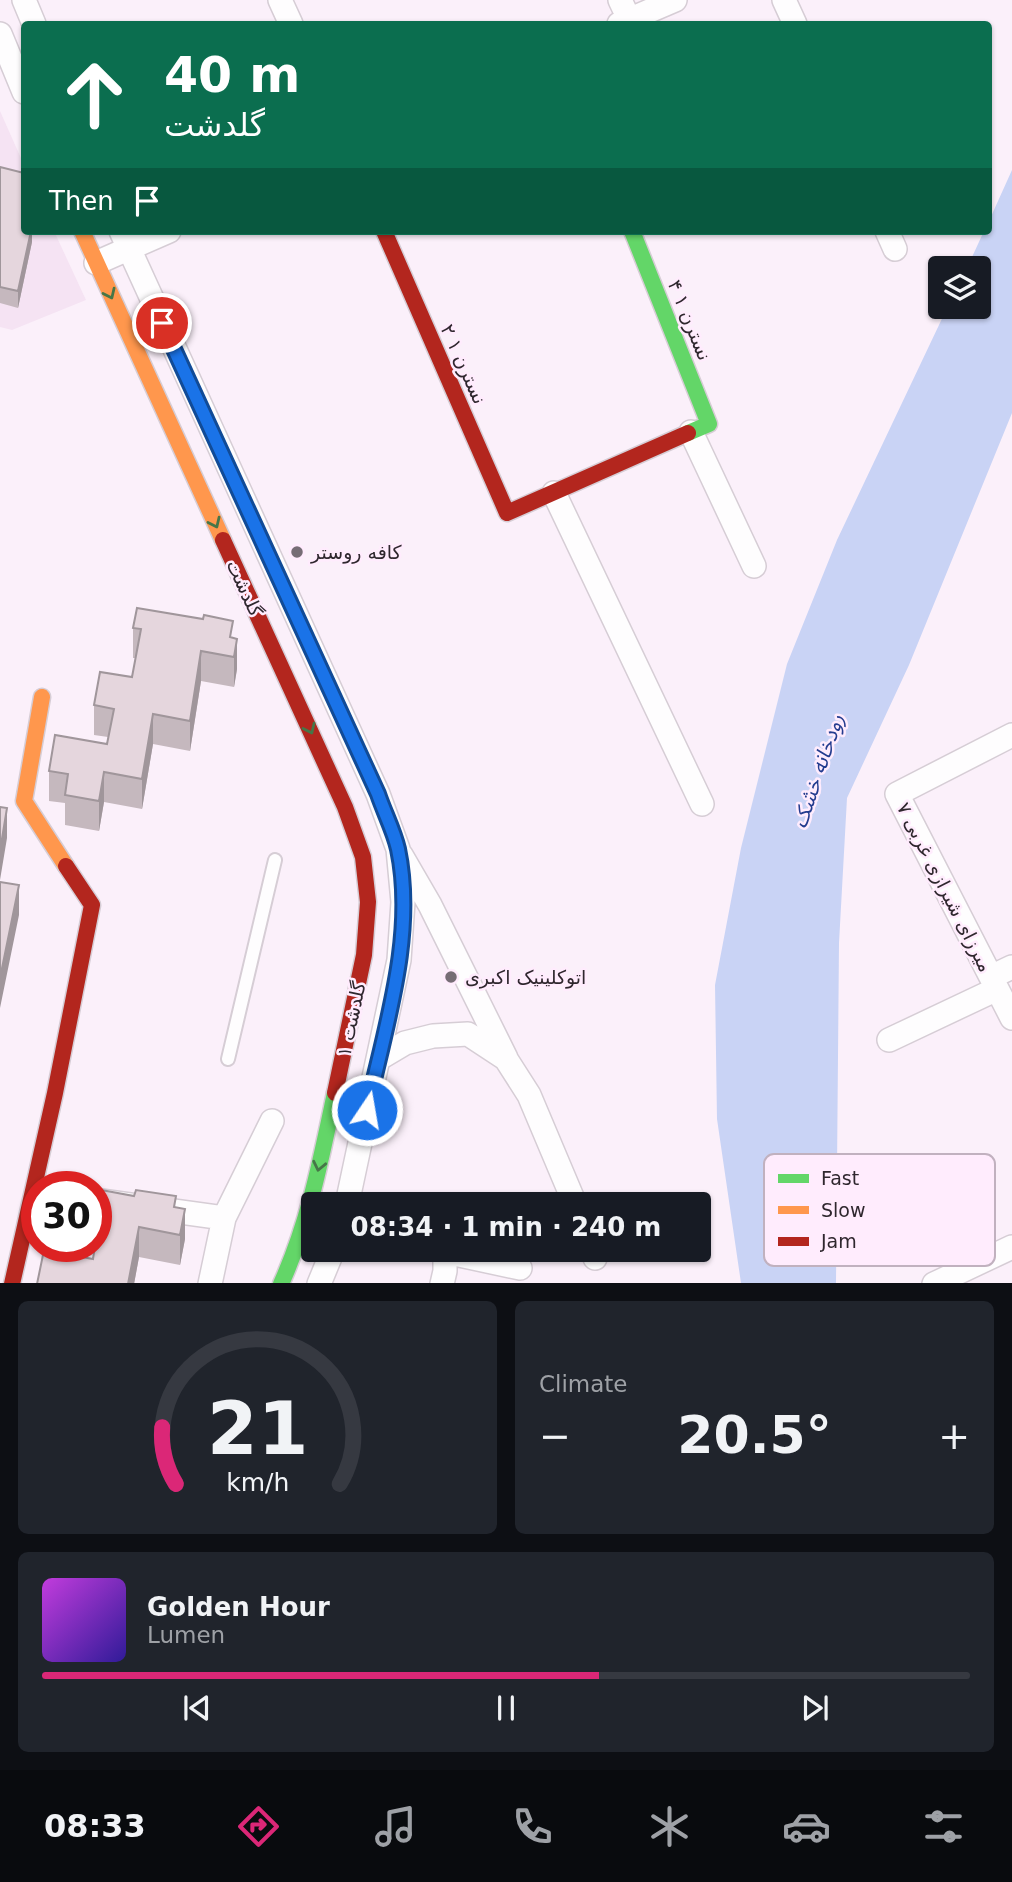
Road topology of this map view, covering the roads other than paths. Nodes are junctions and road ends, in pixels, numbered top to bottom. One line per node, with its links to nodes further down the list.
1 (24, 0): 6 (street)
2 (280, 0): 7 (street)
3 (675, 0): 5 (street)
4 (784, 0): 8 (street)
5 (623, 15)
6 (33, 21)
7 (290, 21)
8 (794, 21)
9 (0, 34): 10 (street)
10 (21, 85)
11 (84, 235): 16 (street, گلدشت)
12 (149, 235): 15 (street)
13 (386, 235): 20 (street, ۲ نسترن ۱)
14 (633, 235): 17 (street, ۴ نسترن ۱)
15 (124, 240): 16 (street); 18 (street, گلدشت)
16 (96, 263): 19 (street, گلدشت, one-way to 19)
17 (700, 428): 20 (street); 21 (street)
18 (230, 471): 19 (street); 25 (street, گلدشت)
19 (198, 486): 27 (street, گلدشت, one-way to 27)
20 (554, 493): 24 (street)
21 (754, 566)
22 (42, 697): 36 (street)
23 (1012, 735): 29 (street, ۷ میرزای شیرازی غربی)
24 (702, 804)
25 (397, 848): 28 (street, گلدشت); 34 (street)
26 (275, 860): 32 (lane)
27 (364, 955): 51 (street, گلدشت ۱, one-way to 51)
28 (399, 960): 33 (street, گلدشت ۱)
29 (1000, 978): 30 (street, ۷ میرزای شیرازی غربی); 31 (street)
30 (1012, 1018)
31 (889, 1040)
32 (228, 1059)
33 (378, 1059): 34 (street); 37 (street, گلدشت ۱)
34 (509, 1064): 38 (street)
35 (272, 1121): 40 (street)
36 (42, 1171)
37 (352, 1192)
38 (570, 1192)
39 (112, 1203): 40 (street)
40 (224, 1218): 50 (street)
41 (1012, 1247): 42 (street)
42 (995, 1255)
43 (22, 1262): 49 (street)
44 (328, 1262): 52 (street)
45 (445, 1262): 53 (street)
46 (494, 1262): 48 (street)
47 (971, 1266): 54 (street)
48 (520, 1268)
49 (12, 1283)
50 (210, 1283)
51 (281, 1283)
52 (319, 1283)
53 (442, 1283)
54 (934, 1283)

